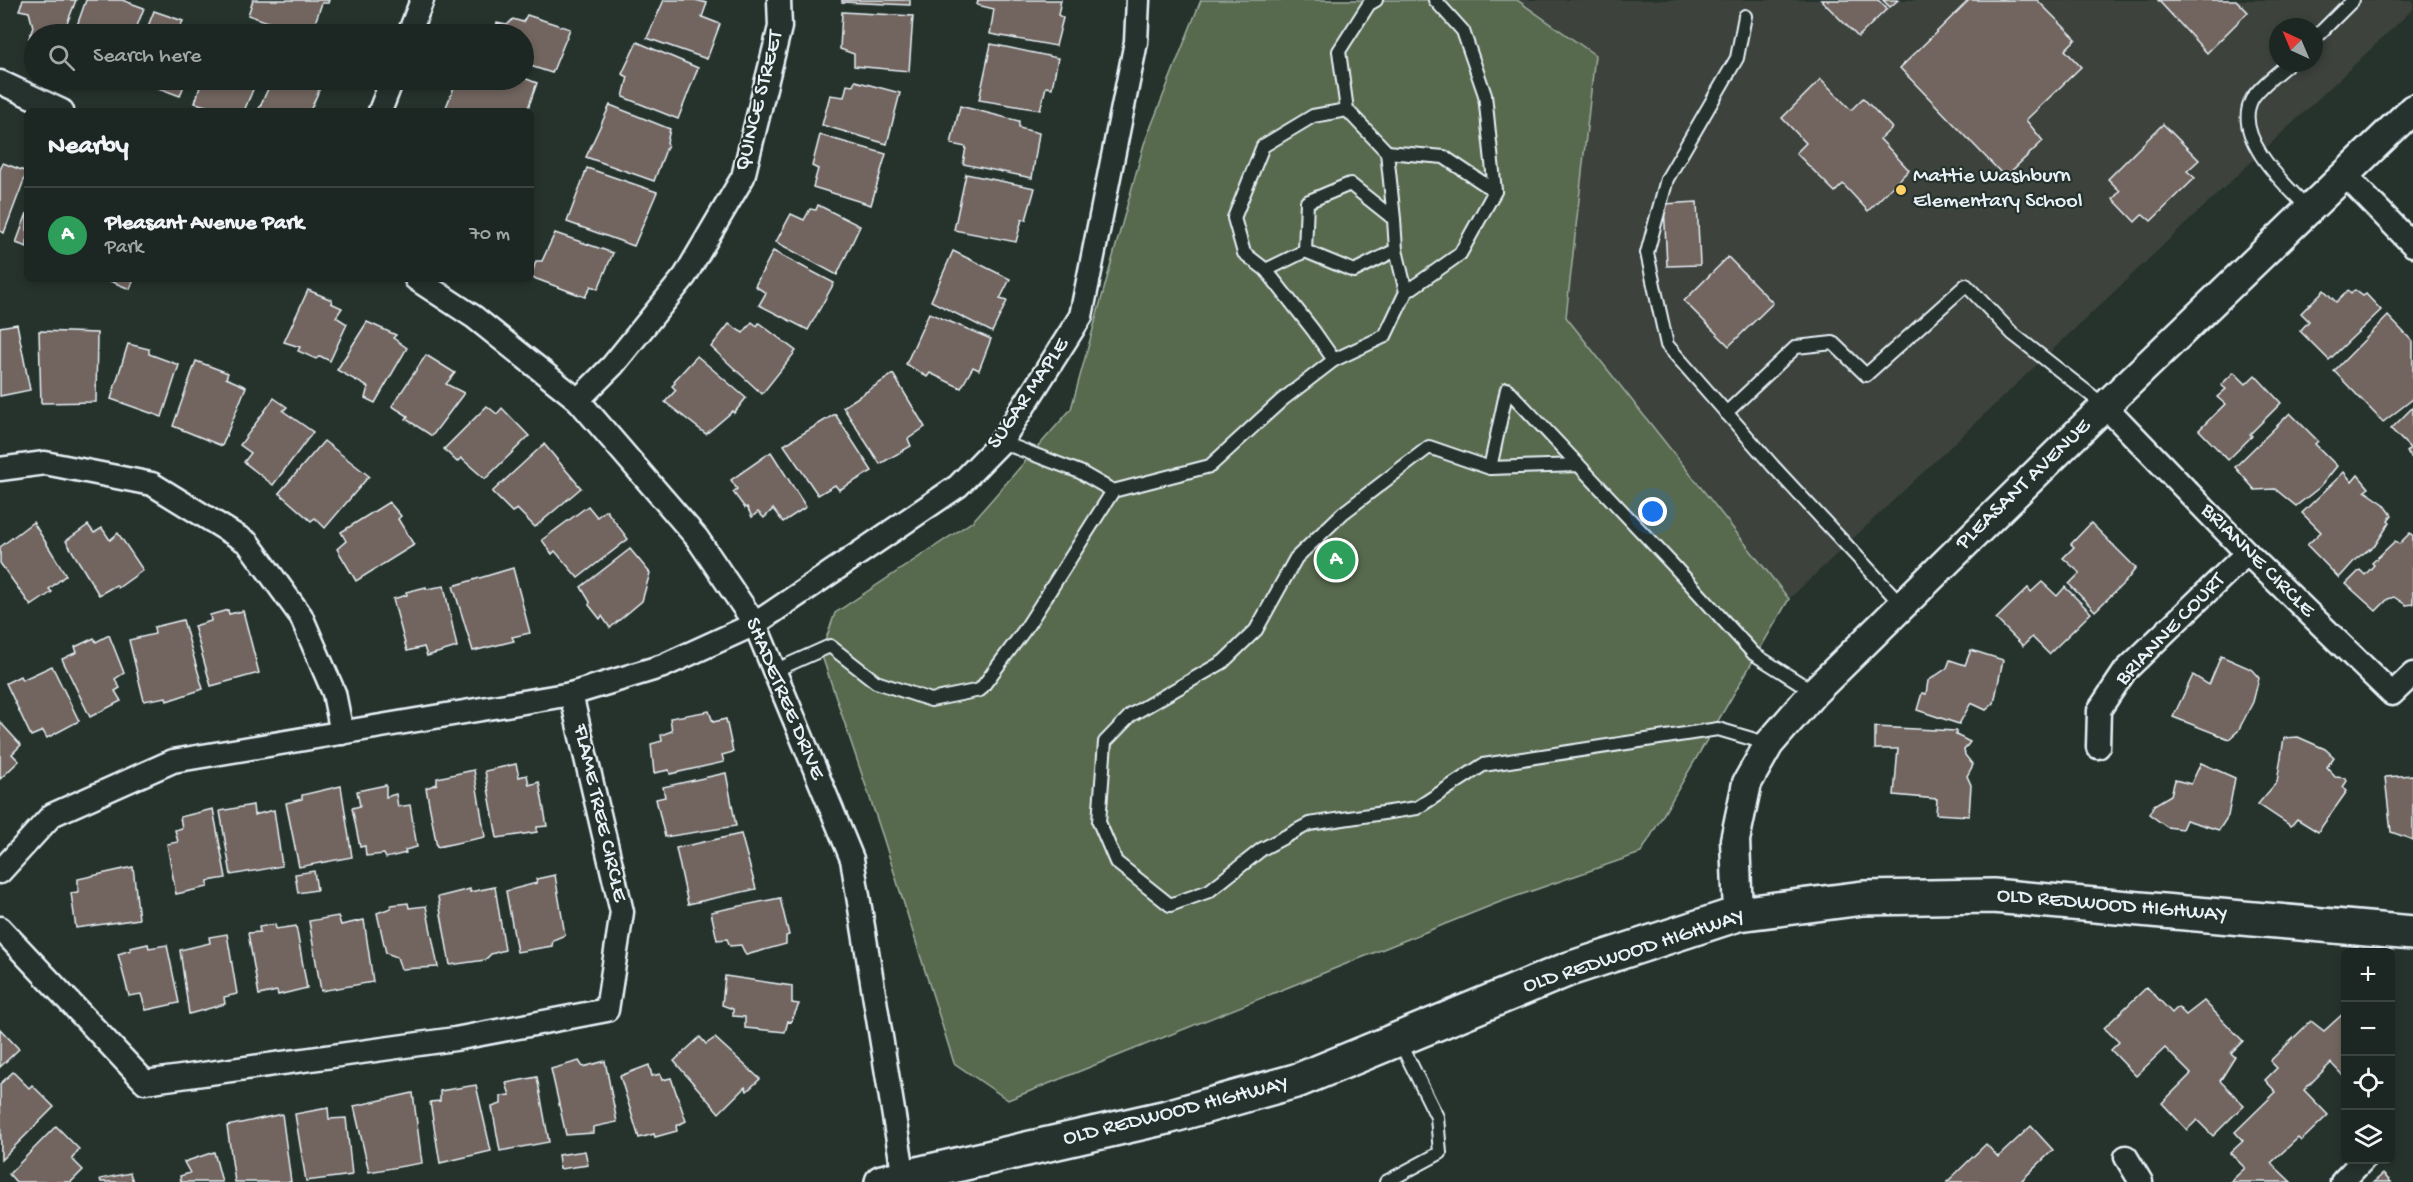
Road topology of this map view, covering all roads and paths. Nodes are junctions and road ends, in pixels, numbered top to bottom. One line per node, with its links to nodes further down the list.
1 (422, 0): 8 (street)
2 (779, 0): 29 (street, QUINCE STREET)
3 (1138, 0): 32 (street, SUGAR MAPLE)
4 (1376, 0): 15 (lane)
5 (1435, 0): 19 (lane)
6 (2353, 0): 9 (lane)
7 (1745, 16): 31 (lane)
8 (413, 24)
9 (2323, 30)
10 (2280, 72): 20 (lane)
11 (0, 82): 13 (street)
12 (388, 90): 14 (street)
13 (56, 108)
14 (381, 108)
15 (1347, 110): 17 (lane); 25 (lane)
16 (2413, 110): 18 (street, PLEASANT AVENUE)
17 (1387, 152): 19 (lane); 21 (lane)
18 (2345, 175): 20 (street, PLEASANT AVENUE); 22 (street)
19 (1495, 191): 27 (lane)
20 (2308, 210): 30 (street, PLEASANT AVENUE)
21 (1394, 219): 23 (lane); 24 (lane)
22 (2413, 245)
23 (1396, 250): 24 (lane); 27 (lane)
24 (1305, 251): 25 (lane)
25 (1266, 270): 28 (lane)
26 (421, 282): 29 (street, SHADETREE DRIVE)
27 (1406, 292): 28 (lane)
28 (1334, 360): 36 (lane)
29 (578, 400): 39 (street, SHADETREE DRIVE)
30 (2105, 406): 31 (lane); 37 (street, BRIANNE CIRCLE); 38 (street, PLEASANT AVENUE)
31 (1726, 413): 38 (lane)
32 (1001, 442): 36 (lane); 39 (street, SUGAR MAPLE)
33 (1579, 465): 34 (lane); 34 (lane); 42 (lane)
34 (1491, 468): 45 (lane)
35 (0, 469): 44 (street)
36 (1113, 491): 40 (lane)
37 (2247, 553): 41 (street, BRIANNE CIRCLE); 46 (street, BRIANNE COURT)
38 (1902, 605): 42 (street, PLEASANT AVENUE)
39 (755, 624): 40 (street, SHADETREE DRIVE); 43 (street, SUGAR MAPLE)
40 (774, 671): 54 (street, SHADETREE DRIVE)
41 (2413, 674)
42 (1814, 692): 45 (street, PLEASANT AVENUE)
43 (571, 694): 44 (street, FLAME TREE CIRCLE); 49 (street, FLAME TREE CIRCLE)
44 (342, 733): 47 (street, FLAME TREE CIRCLE)
45 (1769, 744): 48 (street, PLEASANT AVENUE)
46 (2098, 747)
47 (0, 872)
48 (1738, 914): 50 (main road, OLD REDWOOD HIGHWAY); 51 (main road, OLD REDWOOD HIGHWAY)
49 (0, 928)
50 (2413, 933)
51 (1399, 1039): 54 (main road, OLD REDWOOD HIGHWAY); 55 (lane)
52 (2126, 1157): 56 (street)
53 (2359, 1164): 57 (street)
54 (893, 1180)
55 (1386, 1182)
56 (2141, 1182)
57 (2342, 1182)

